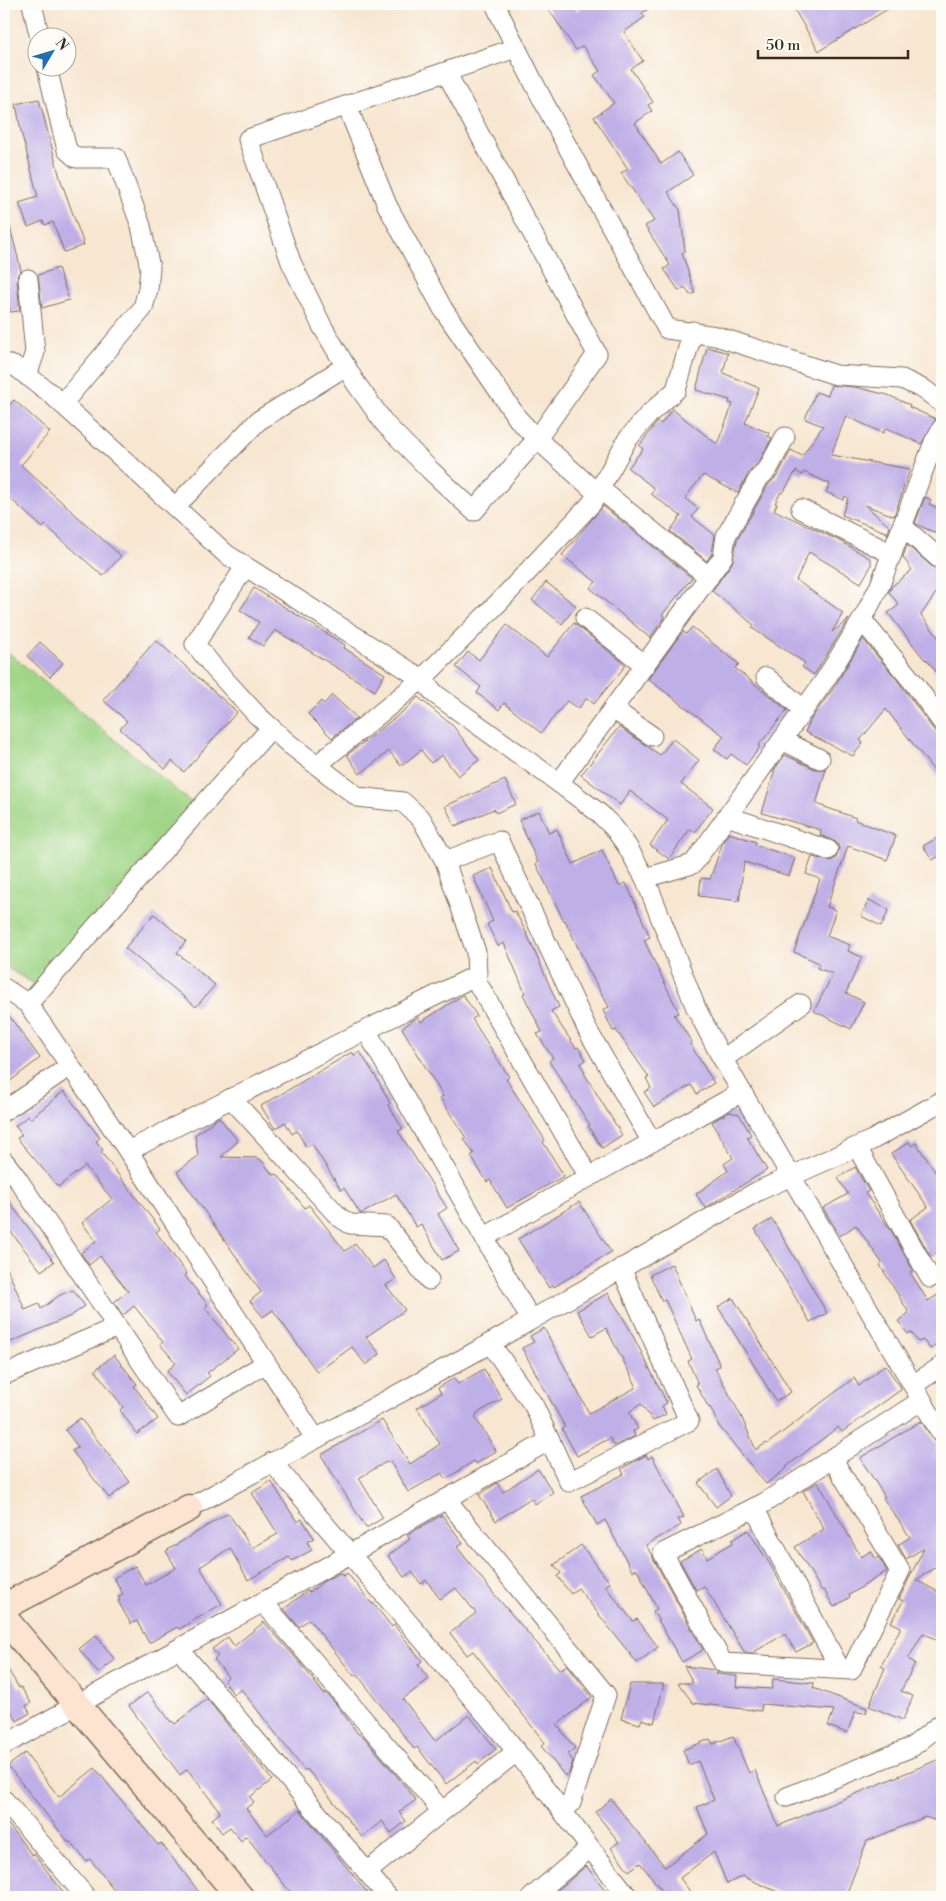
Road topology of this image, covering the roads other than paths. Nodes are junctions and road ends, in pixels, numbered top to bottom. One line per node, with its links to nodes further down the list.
1 (32, 4): 3 (street)
2 (495, 4): 4 (street)
3 (38, 28)
4 (516, 48): 5 (street); 9 (street)
5 (446, 72): 7 (street); 17 (street)
6 (49, 78): 14 (street)
7 (347, 106): 11 (street); 17 (street)
8 (28, 279): 12 (street)
9 (693, 332): 13 (street); 18 (street)
10 (4, 363): 12 (street)
11 (346, 366): 17 (street); 19 (street)
12 (27, 376): 14 (street)
13 (942, 403)
14 (62, 404): 19 (street)
15 (942, 428): 21 (street)
16 (786, 437): 25 (street)
17 (537, 439): 18 (street)
18 (599, 491): 25 (street); 30 (street)
19 (175, 507): 24 (street)
20 (801, 509): 22 (street)
21 (902, 526): 22 (street); 23 (street)
22 (892, 554): 27 (street)
23 (942, 561)
24 (245, 567): 30 (street); 34 (street)
25 (709, 577): 28 (street)
26 (585, 618): 28 (street)
27 (862, 620): 32 (street); 33 (street)
28 (645, 665): 31 (street)
29 (766, 677): 32 (street)
30 (422, 679): 38 (street); 39 (street)
31 (613, 709): 35 (street); 39 (street)
32 (804, 710): 36 (street)
33 (942, 722)
34 (271, 728): 38 (street); 46 (street)
35 (652, 736)
36 (782, 740): 37 (street); 40 (street)
37 (820, 759)
38 (317, 765): 42 (street)
39 (559, 783): 43 (street)
40 (727, 816): 41 (street); 43 (street)
41 (828, 850)
42 (445, 862): 44 (street); 55 (street)
43 (645, 878): 49 (street)
44 (474, 977): 48 (street); 60 (street)
45 (4, 988): 46 (street)
46 (28, 1004): 50 (street)
47 (802, 1004): 49 (street)
48 (366, 1030): 52 (street); 61 (street)
49 (722, 1059): 51 (street)
50 (70, 1066): 54 (street); 57 (street)
51 (742, 1092): 55 (street); 59 (street)
52 (231, 1098): 57 (street); 64 (street)
53 (942, 1101): 56 (street)
54 (4, 1111)
55 (652, 1142): 60 (street)
56 (857, 1147): 59 (street); 63 (street)
57 (128, 1151): 68 (street)
58 (4, 1161): 66 (street)
59 (791, 1176): 62 (street); 71 (street)
60 (589, 1177): 61 (street)
61 (485, 1238): 65 (street)
62 (621, 1268): 65 (street); 74 (street)
63 (930, 1278)
64 (429, 1280)
65 (531, 1320): 67 (street)
66 (117, 1327): 68 (street); 70 (street)
67 (487, 1345): 73 (street); 74 (street)
68 (266, 1363): 73 (street)
69 (942, 1366): 71 (street)
70 (4, 1375)
71 (917, 1392): 72 (street); 75 (street)
72 (942, 1435)
73 (315, 1438): 76 (street)
74 (550, 1440): 77 (street)
75 (832, 1458): 79 (street); 85 (street)
76 (272, 1462): 78 (street); 80 (street)
77 (446, 1499): 80 (street); 93 (street)
78 (189, 1508): 82 (street)
79 (754, 1508): 85 (street); 85 (street)
80 (350, 1554): 81 (street); 89 (street)
81 (263, 1602): 84 (street); 92 (street)
82 (4, 1607)
83 (4, 1618): 86 (street)
84 (179, 1649): 86 (street); 95 (street)
85 (840, 1669)
86 (78, 1705): 88 (street); 97 (street)
87 (942, 1723): 90 (street)
88 (4, 1745)
89 (516, 1752): 92 (street); 93 (street)
90 (787, 1797)
91 (4, 1800): 96 (street)
92 (442, 1811): 95 (street)
93 (562, 1811): 94 (street)
94 (590, 1848): 99 (street); 100 (street)
95 (367, 1872): 98 (street)
96 (86, 1897)
97 (240, 1897)
98 (388, 1897)
99 (532, 1897)
100 (628, 1897)

